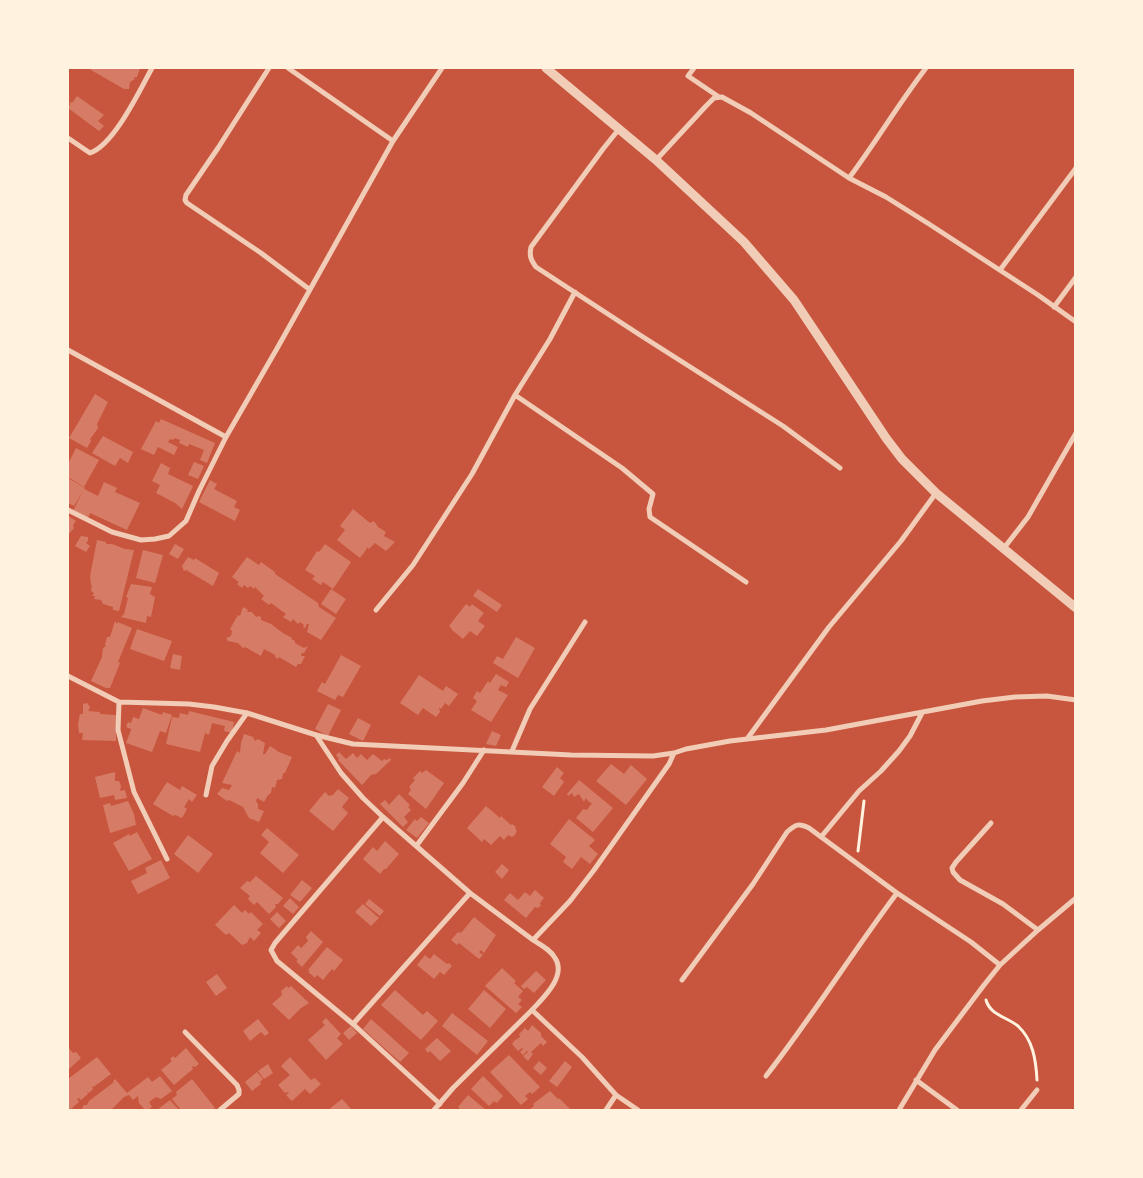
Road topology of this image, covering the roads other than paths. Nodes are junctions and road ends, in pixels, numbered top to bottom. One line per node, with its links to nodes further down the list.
1 (152, 68): 10 (street)
2 (269, 68): 17 (street)
3 (288, 68): 11 (street)
4 (442, 68): 11 (street)
5 (546, 68): 9 (street)
6 (694, 68): 8 (street)
7 (926, 68): 14 (street)
8 (719, 96): 12 (street); 14 (street)
9 (619, 130): 12 (street); 18 (street)
10 (68, 138)
11 (393, 141): 17 (street)
12 (656, 160): 26 (street)
13 (1076, 168): 15 (street)
14 (849, 178): 15 (street)
15 (1000, 270): 19 (street)
16 (1076, 276): 19 (street)
17 (309, 289): 24 (street)
18 (575, 292): 22 (street); 25 (street)
19 (1054, 307): 20 (street)
20 (1076, 322)
21 (68, 350): 24 (street)
22 (515, 395): 29 (street); 31 (street)
23 (1076, 433): 28 (street)
24 (226, 437): 27 (street)
25 (840, 468)
26 (936, 493): 28 (street); 39 (street)
27 (68, 510)
28 (1004, 548): 30 (street)
29 (746, 582)
30 (1076, 608)
31 (376, 610)
32 (585, 622): 41 (street)
33 (68, 676): 35 (street)
34 (1076, 700): 37 (street)
35 (119, 702): 36 (street); 48 (street)
36 (248, 713): 38 (street); 43 (street)
37 (922, 713): 39 (street); 46 (street)
38 (316, 735): 40 (street); 44 (street)
39 (747, 739): 42 (street)
40 (484, 750): 41 (street); 47 (street)
41 (512, 751): 42 (street)
42 (674, 754): 53 (street)
43 (206, 794)
44 (383, 817): 47 (street); 57 (street)
45 (991, 823): 52 (street)
46 (821, 837): 50 (street); 55 (street)
47 (417, 845): 49 (street)
48 (168, 859)
49 (470, 893): 53 (street); 57 (street)
50 (897, 893): 54 (street); 59 (street)
51 (1076, 898): 52 (street)
52 (1038, 930): 54 (street)
53 (533, 940): 56 (street)
54 (1000, 965): 60 (street)
55 (682, 980)
56 (532, 1010): 62 (street); 63 (street)
57 (353, 1024): 63 (street)
58 (185, 1032): 64 (street)
59 (766, 1076)
60 (916, 1080): 68 (street); 69 (street)
61 (1037, 1090): 70 (street)
62 (616, 1095): 66 (street); 67 (street)
63 (440, 1104): 65 (street)
64 (220, 1110)
65 (434, 1110)
66 (606, 1110)
67 (638, 1110)
68 (899, 1110)
69 (957, 1110)
70 (1021, 1110)

